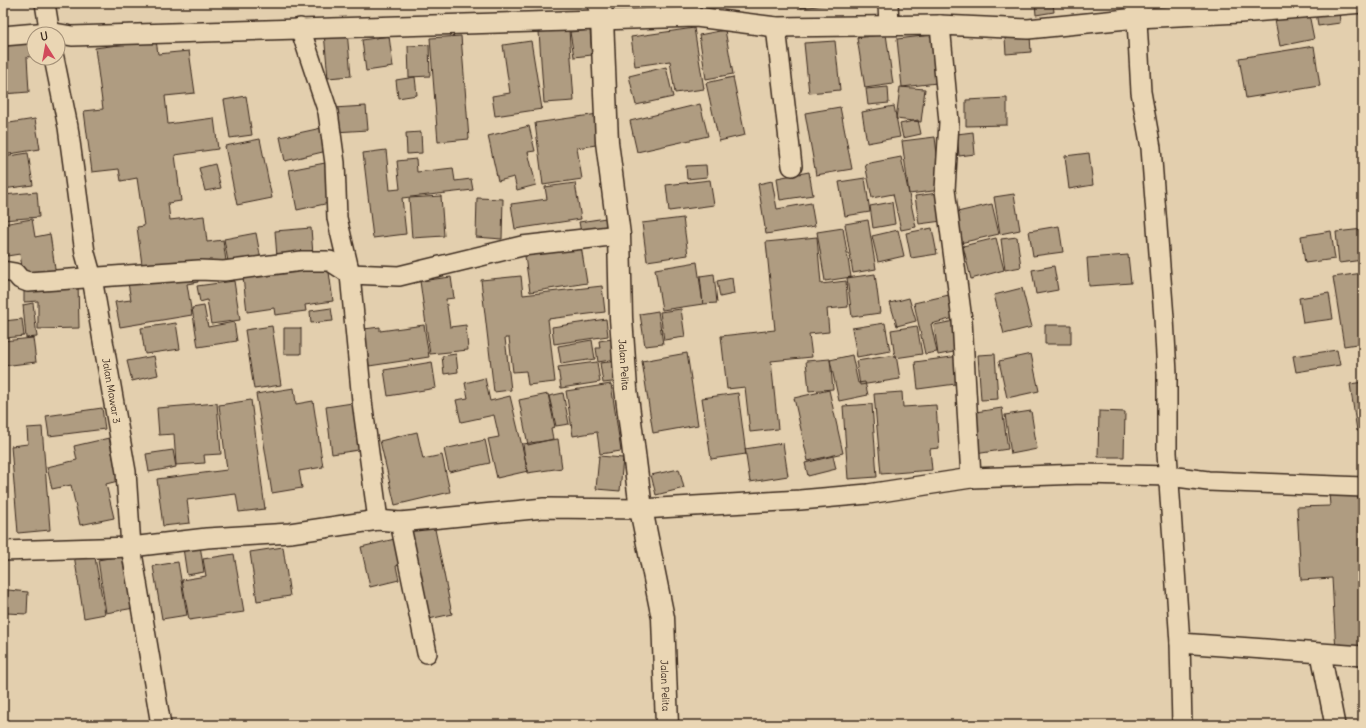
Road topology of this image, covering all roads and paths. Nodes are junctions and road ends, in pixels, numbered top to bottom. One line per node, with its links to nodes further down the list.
1 (45, 3): 8 (street)
2 (888, 3): 6 (street)
3 (1363, 3): 4 (street)
4 (1136, 10): 7 (street); 20 (street)
5 (601, 11): 9 (street); 10 (street); 16 (street, Jalan Pelita)
6 (889, 25): 7 (street); 9 (street)
7 (940, 25): 21 (street)
8 (49, 26)
9 (776, 27): 15 (street)
10 (300, 28): 12 (street); 18 (street)
11 (26, 35): 13 (street)
12 (66, 35)
13 (3, 36)
14 (56, 66): 19 (street, Jalan Mawar 3)
15 (792, 166)
16 (619, 235): 18 (street); 23 (street, Jalan Pelita)
17 (3, 271): 19 (street)
18 (350, 274): 19 (street); 24 (street)
19 (92, 278): 26 (street, Jalan Mawar 3)
20 (1169, 476): 21 (street); 22 (street); 28 (street)
21 (971, 478): 23 (street)
22 (1363, 487)
23 (641, 509): 25 (street); 33 (street, Jalan Pelita)
24 (378, 520): 25 (street); 26 (street)
25 (400, 522): 29 (street)
26 (131, 547): 27 (street); 32 (street, Jalan Mawar 3)
27 (3, 551)
28 (1180, 643): 30 (street); 34 (street)
29 (427, 653)
30 (1321, 654): 31 (street); 35 (street)
31 (1363, 656)
32 (161, 725)
33 (667, 725)
34 (1182, 725)
35 (1335, 725)

